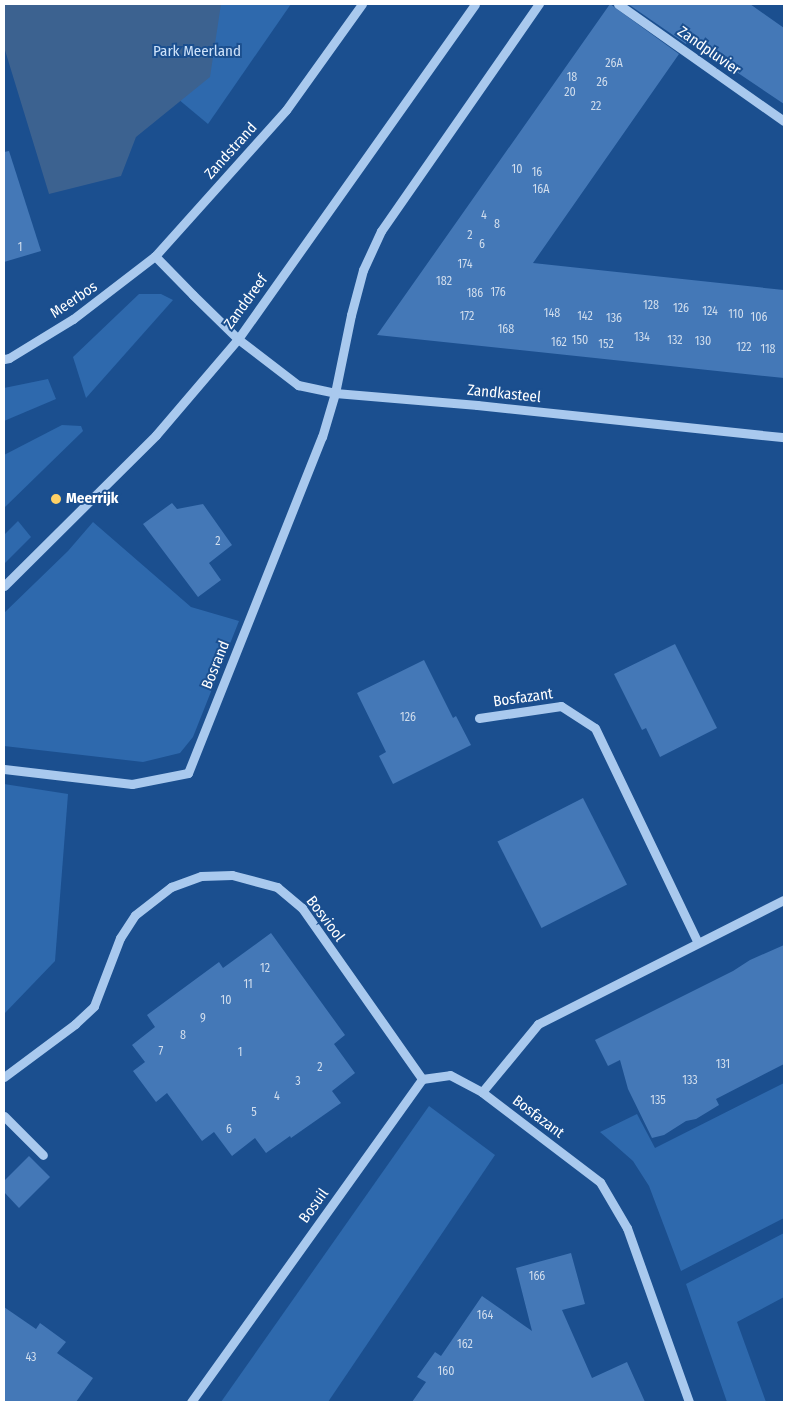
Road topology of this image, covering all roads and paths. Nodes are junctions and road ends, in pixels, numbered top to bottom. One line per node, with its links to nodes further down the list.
1 (362, 4): 6 (street, Zandstrand)
2 (475, 4): 7 (street, Zanddreef)
3 (540, 4): 9 (street)
4 (618, 4): 5 (street, Zandpluvier)
5 (784, 121)
6 (155, 256): 7 (street, Zandkasteel); 8 (street, Meerbos)
7 (238, 338): 9 (street, Zandkasteel); 11 (street, Zanddreef)
8 (4, 359)
9 (335, 394): 10 (street, Zandkasteel); 13 (street, Bosrand)
10 (784, 437)
11 (4, 586)
12 (479, 718): 15 (street, Bosfazant)
13 (4, 768)
14 (784, 900): 15 (street)
15 (698, 943): 18 (street)
16 (4, 1077): 17 (street, Bosviool)
17 (422, 1079): 18 (street); 21 (street, Bosuil)
18 (482, 1092): 22 (street, Bosfazant)
19 (4, 1116): 20 (street)
20 (43, 1155)
21 (191, 1402)
22 (689, 1402)

